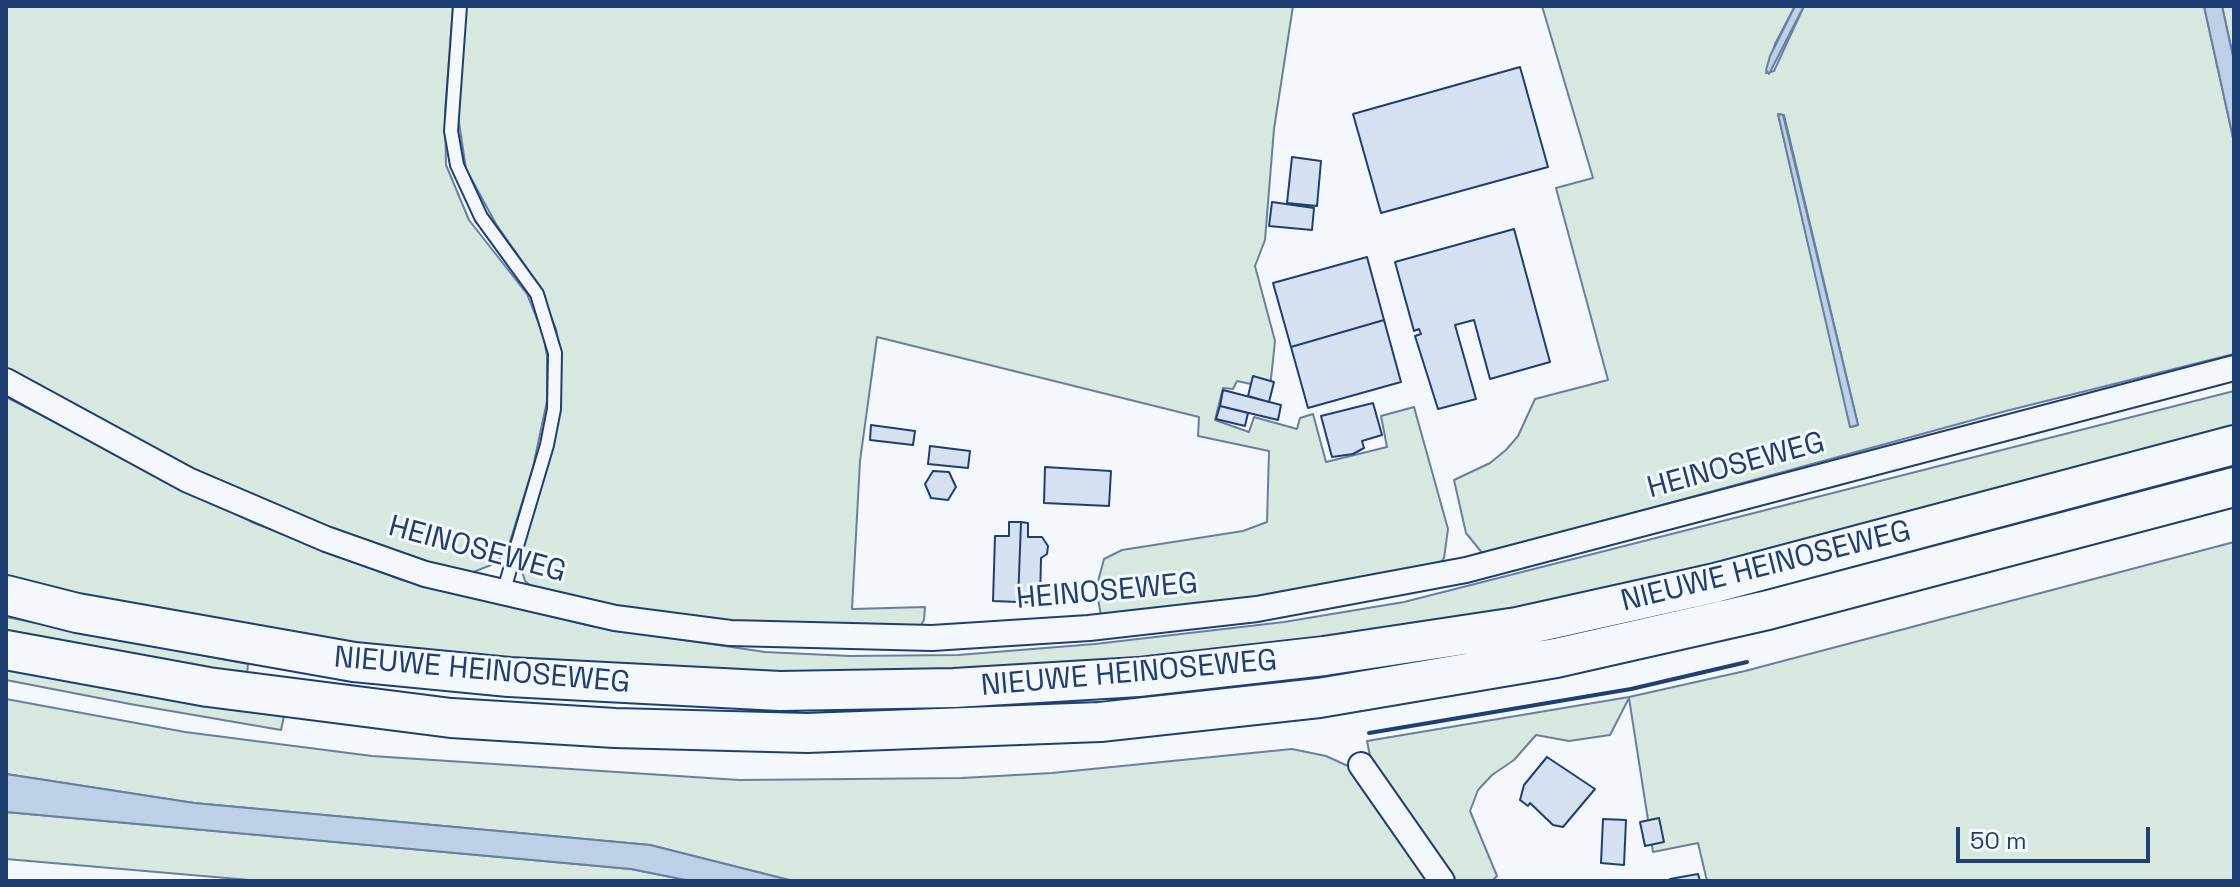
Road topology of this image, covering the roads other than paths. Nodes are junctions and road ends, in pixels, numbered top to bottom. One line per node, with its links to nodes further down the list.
1 (460, 6): 6 (lane)
2 (2234, 368): 6 (street, HEINOSEWEG)
3 (6, 381): 6 (street, HEINOSEWEG)
4 (2234, 445): 7 (highway, NIEUWE HEINOSEWEG)
5 (2234, 487): 8 (highway, NIEUWE HEINOSEWEG)
6 (503, 593)
7 (6, 595)
8 (6, 650)
9 (1361, 765): 10 (street)
10 (1442, 881)

